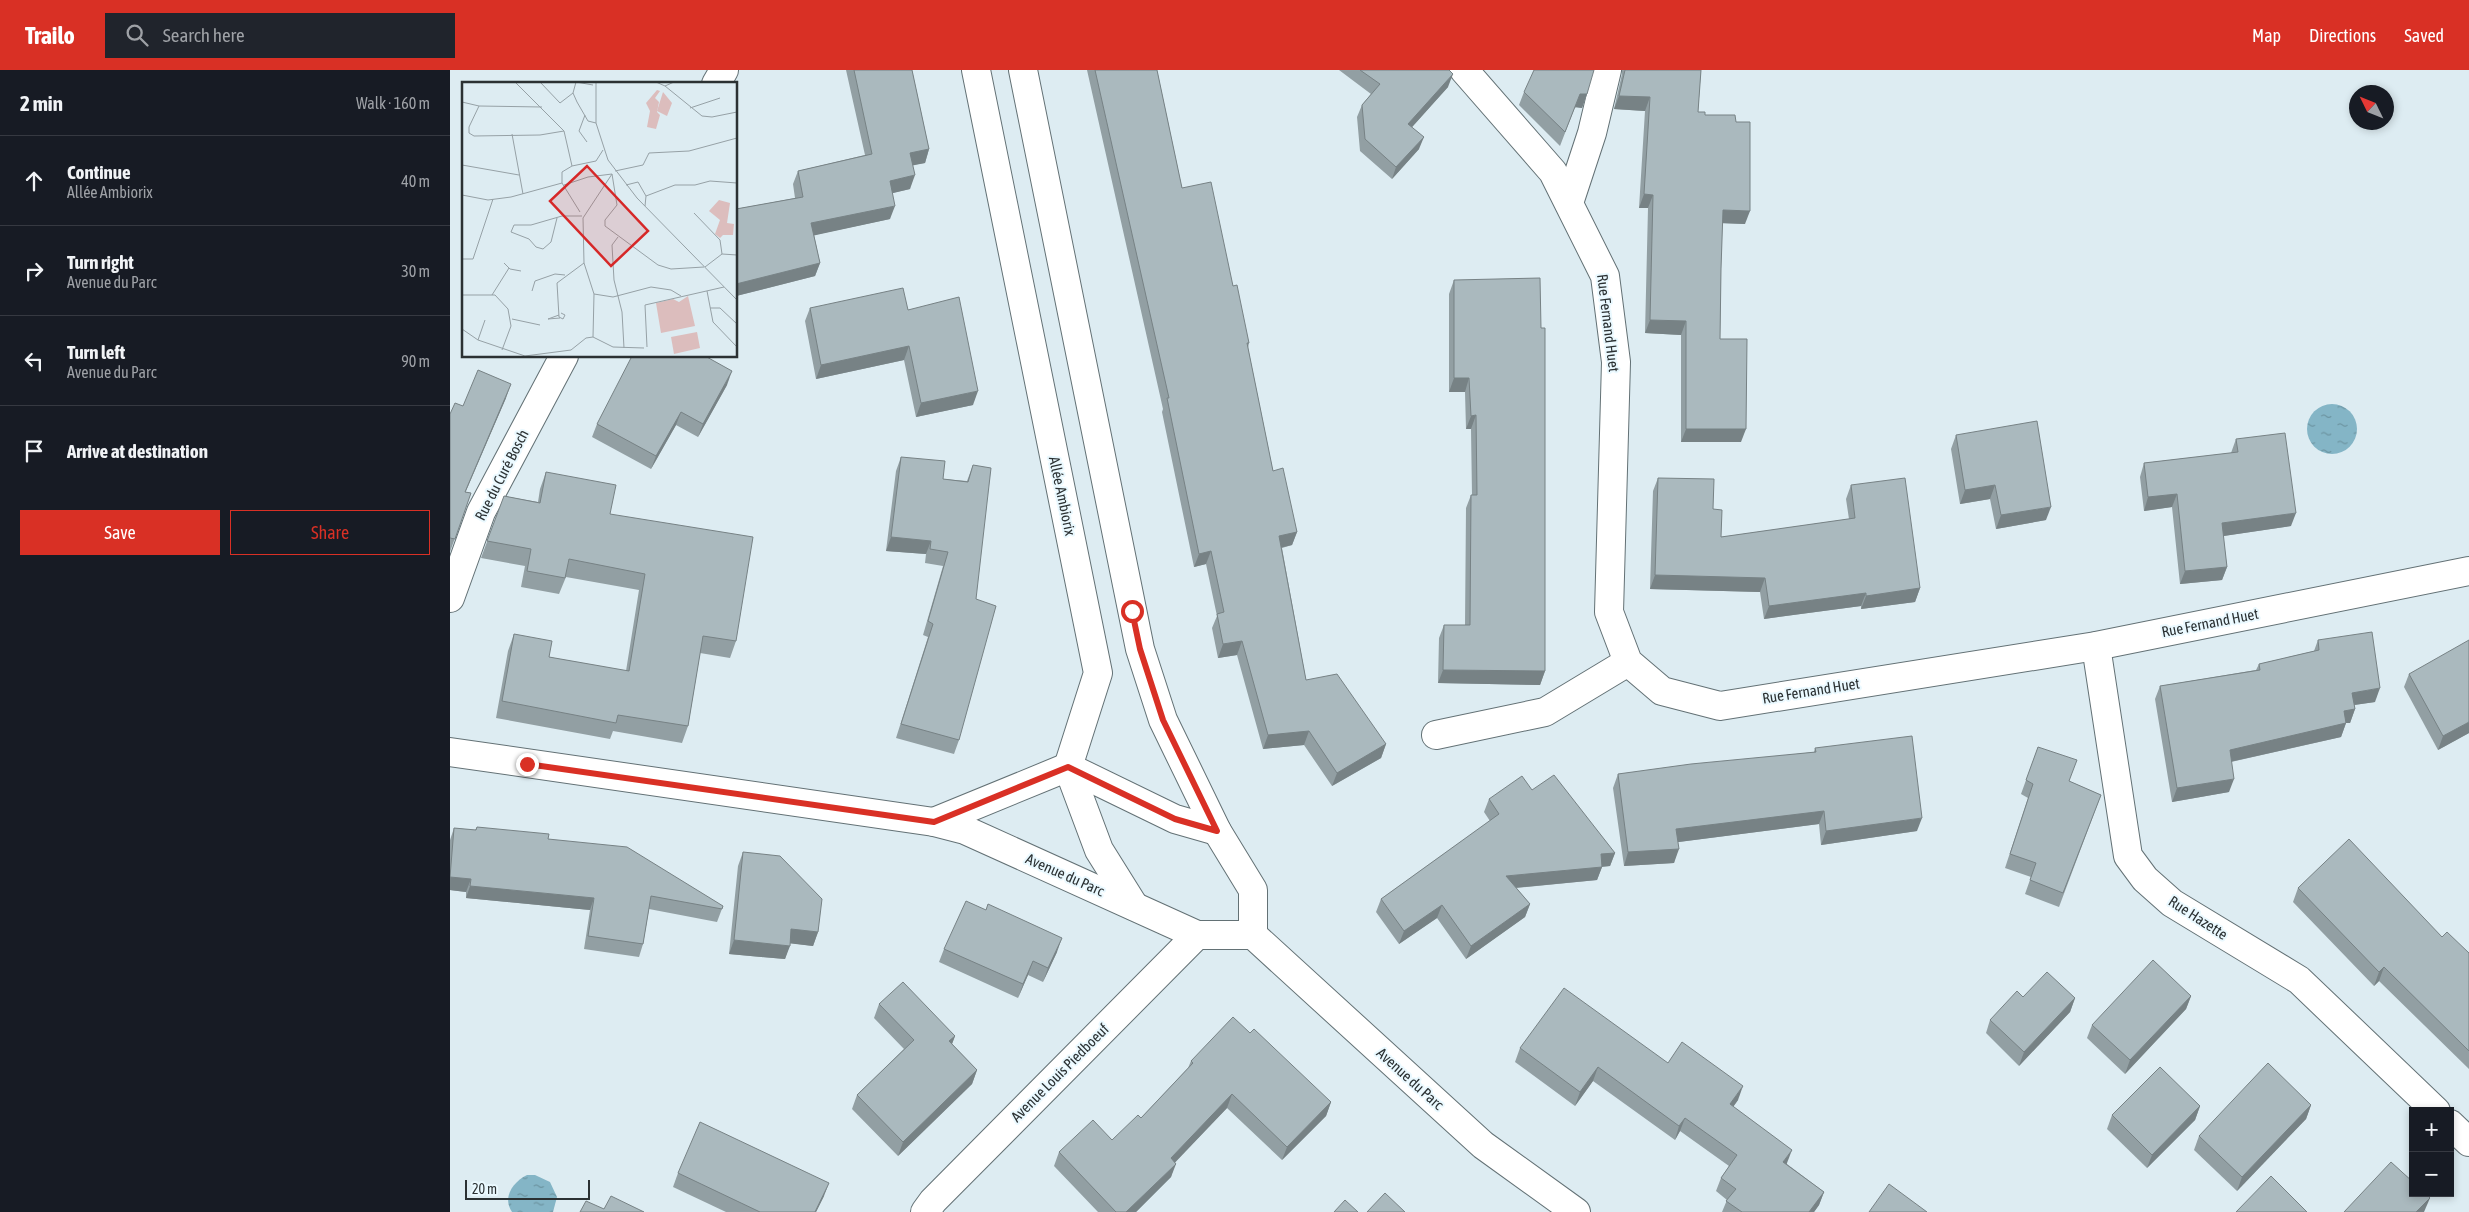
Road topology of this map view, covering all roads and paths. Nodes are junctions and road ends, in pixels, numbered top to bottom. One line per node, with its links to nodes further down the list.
1 (724, 70): 6 (street)
2 (976, 70): 15 (street, Allée Ambiorix)
3 (1023, 70): 17 (street)
4 (1464, 70): 7 (street, Rue Fernand Huet)
5 (1607, 70): 7 (street)
6 (717, 82)
7 (1569, 203): 12 (street, Rue Fernand Huet)
8 (563, 358): 10 (street, Rue du Curé Bosch)
9 (2469, 571): 11 (street, Rue Fernand Huet)
10 (450, 598)
11 (2096, 646): 12 (street, Rue Fernand Huet); 21 (street, Rue Hazette)
12 (1628, 662): 13 (street)
13 (1436, 734)
14 (450, 752): 16 (street, Avenue du Parc)
15 (1068, 767): 16 (street); 17 (street); 18 (street)
16 (934, 822): 18 (street, Avenue du Parc)
17 (1217, 831): 20 (street)
18 (1134, 906): 19 (street, Avenue du Parc)
19 (1197, 935): 20 (street, Avenue du Parc); 24 (street, Avenue Louis Piedboeuf)
20 (1253, 935): 25 (street, Avenue du Parc)
21 (2432, 1107)
22 (2454, 1128): 23 (street)
23 (2469, 1142)
24 (925, 1212)
25 (1576, 1212)

